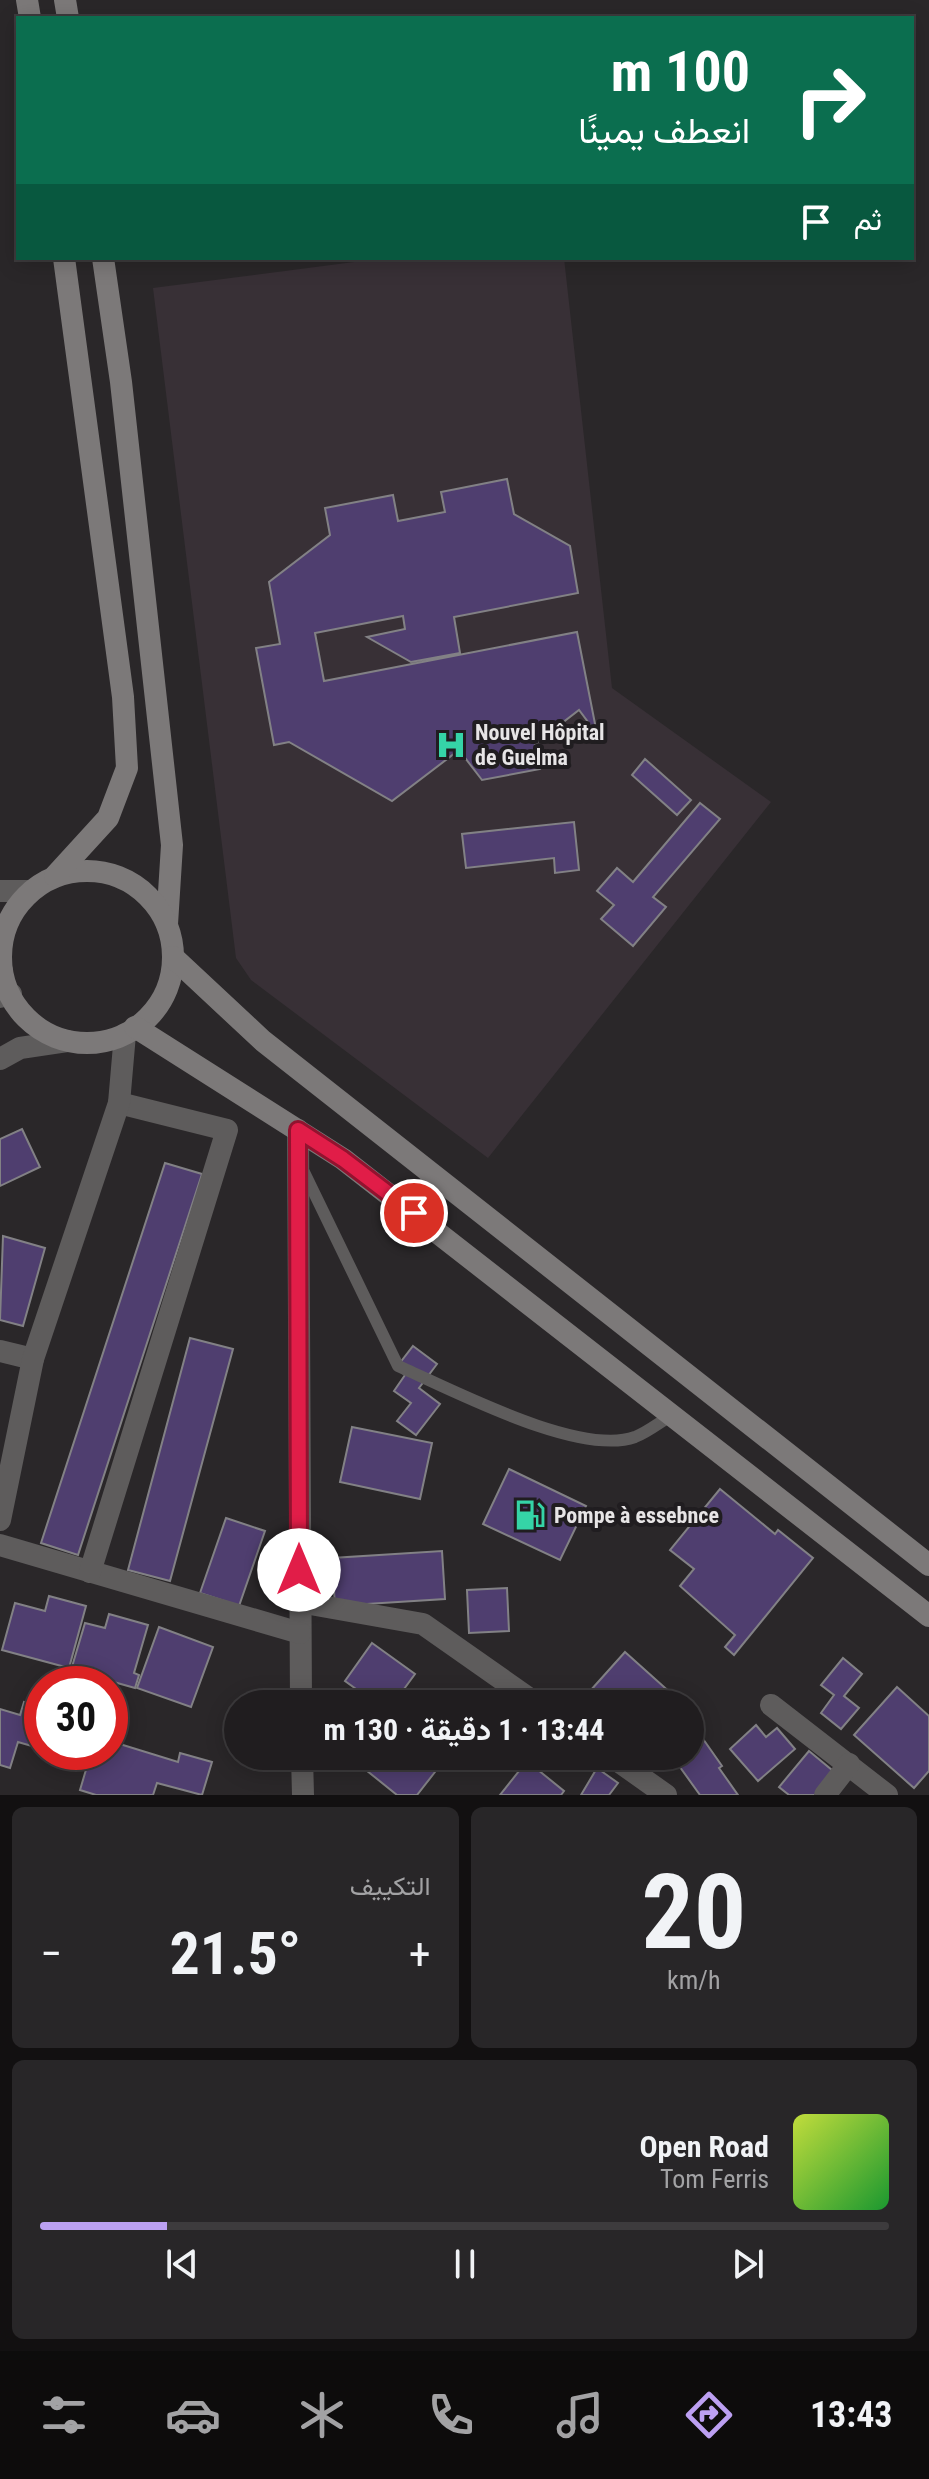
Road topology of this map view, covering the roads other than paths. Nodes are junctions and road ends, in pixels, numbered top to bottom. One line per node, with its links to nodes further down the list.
1 (64, 260): 3 (main road)
2 (103, 260): 6 (main road)
3 (55, 876): 5 (main road); 6 (main road)
4 (0, 891): 5 (street)
5 (30, 891): 8 (main road)
6 (167, 924): 7 (main road)
7 (173, 957): 10 (main road); 21 (main road)
8 (1, 971): 9 (main road)
9 (5, 995): 11 (main road)
10 (130, 1030): 11 (main road); 13 (street); 14 (main road)
11 (67, 1041): 12 (street)
12 (0, 1059)
13 (119, 1103): 17 (street); 22 (street)
14 (298, 1130): 15 (street); 18 (main road)
15 (299, 1162): 18 (lane); 23 (street)
16 (0, 1351): 17 (street)
17 (33, 1359): 19 (street)
18 (672, 1415): 24 (main road)
19 (0, 1520)
20 (0, 1545): 22 (street)
21 (929, 1565)
22 (90, 1572): 25 (street)
23 (299, 1602): 25 (street); 27 (street)
24 (929, 1616)
25 (300, 1633): 26 (street)
26 (301, 1690)
27 (517, 1690)
28 (771, 1705): 29 (street)
29 (849, 1764): 34 (street); 35 (street)
30 (302, 1770): 32 (street)
31 (631, 1770): 33 (street)
32 (303, 1795)
33 (666, 1795)
34 (825, 1795)
35 (887, 1795)

